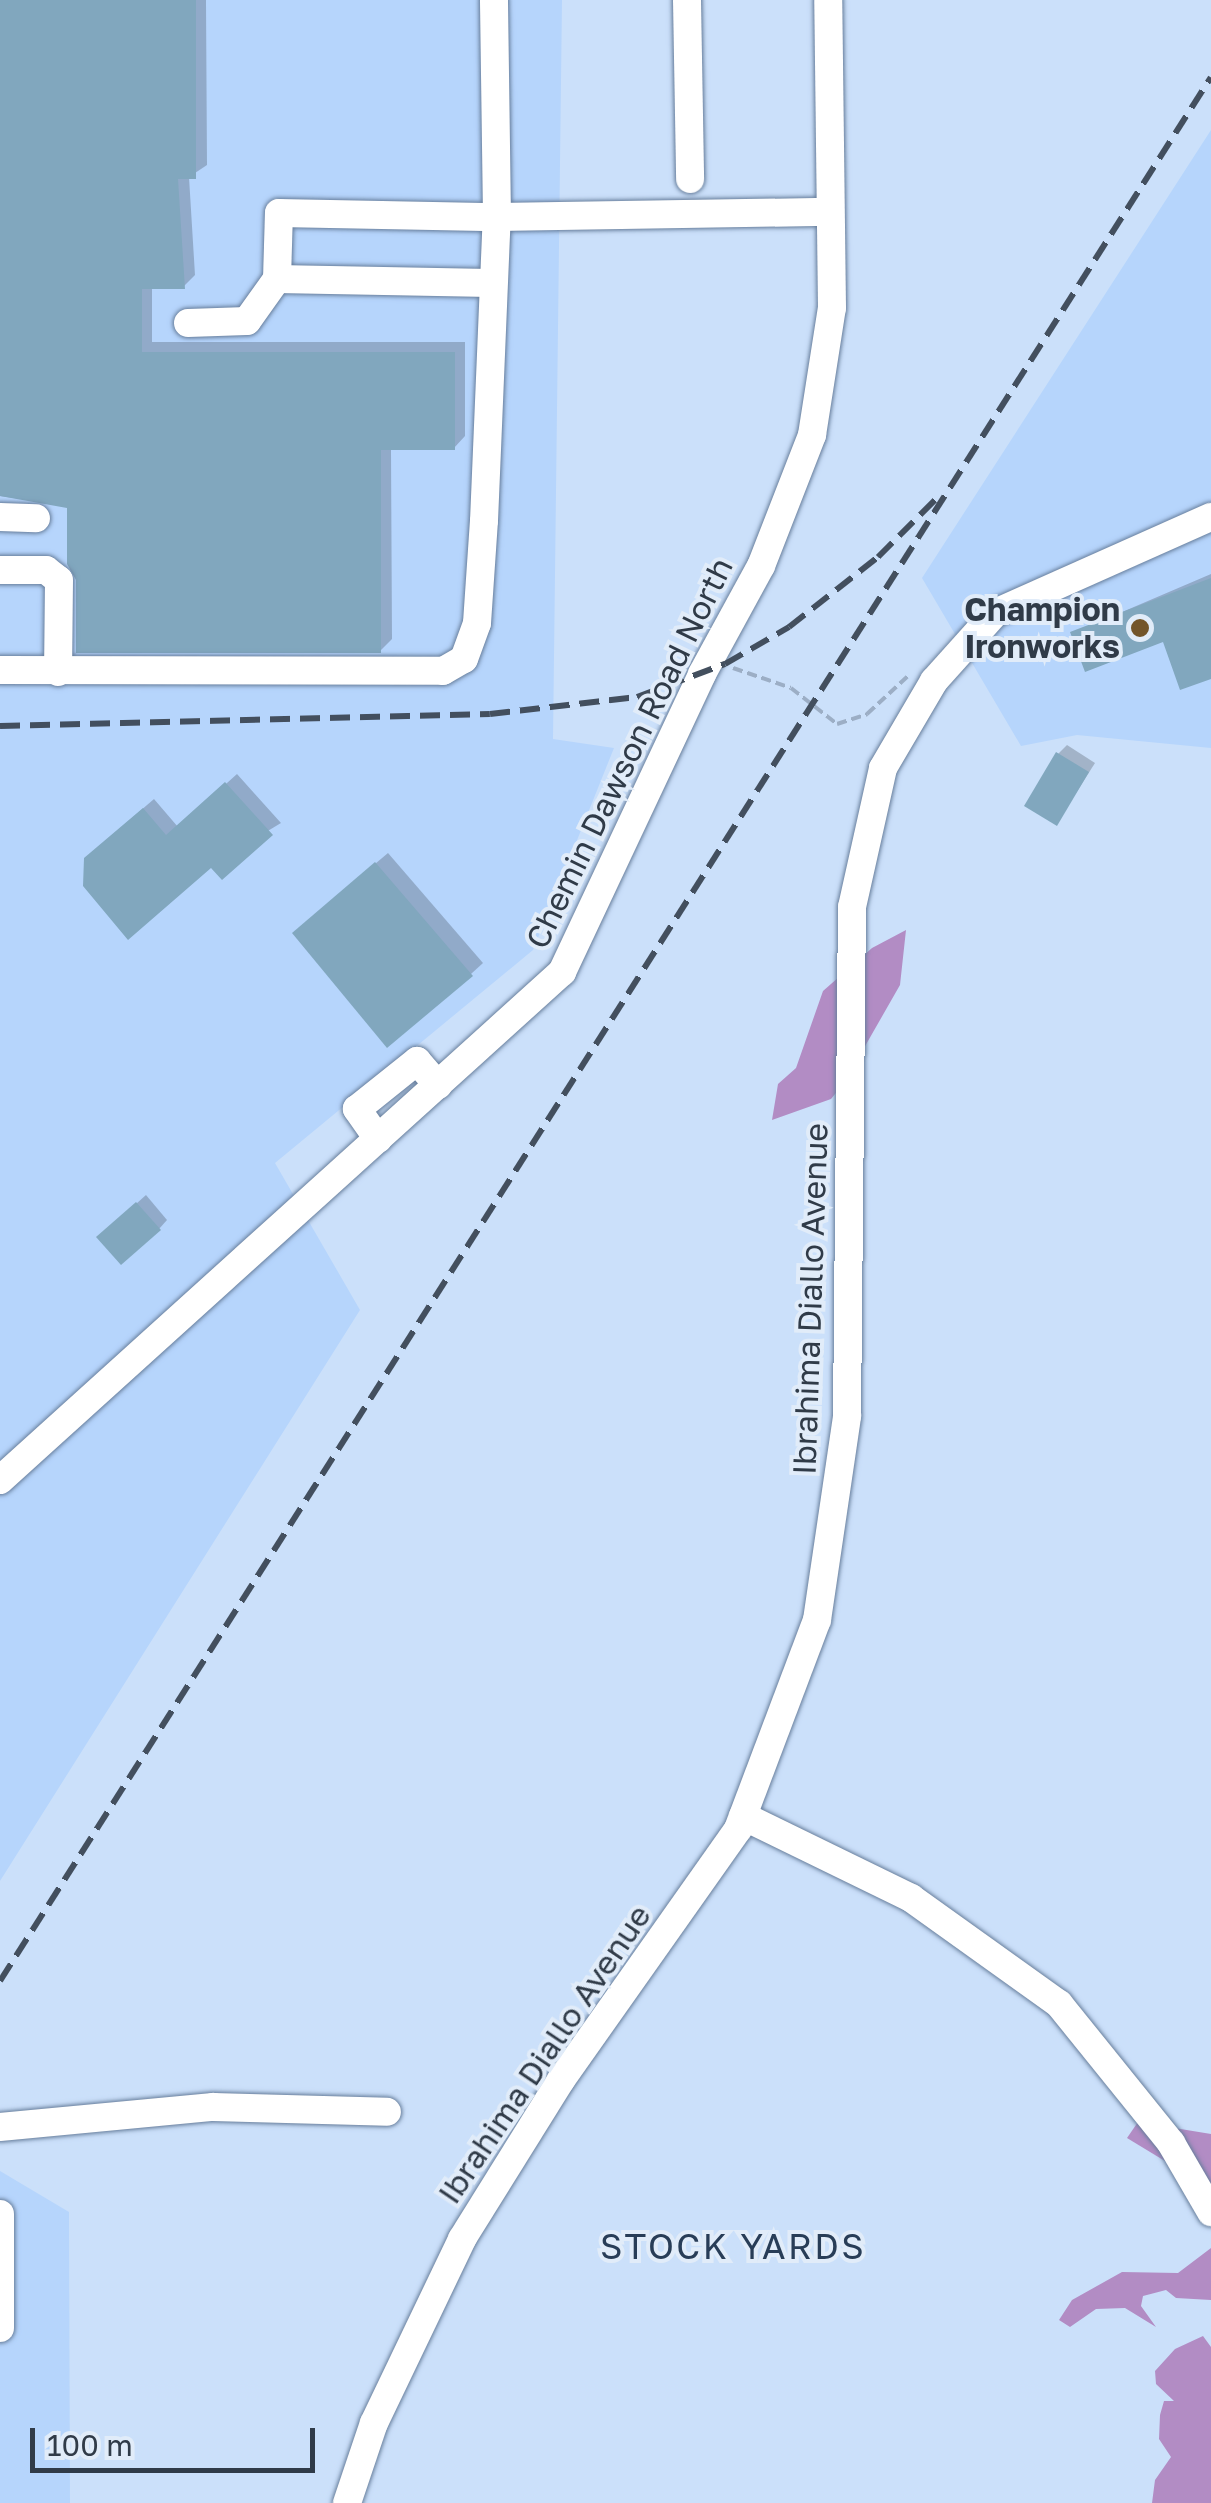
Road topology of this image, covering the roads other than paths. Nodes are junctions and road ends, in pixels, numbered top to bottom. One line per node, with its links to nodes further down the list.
1 (494, 0): 6 (street)
2 (688, 0): 4 (street)
3 (828, 0): 5 (street, Chemin Dawson Road North)
4 (690, 178)
5 (830, 212): 6 (street); 16 (street, Chemin Dawson Road North)
6 (496, 218): 7 (street); 8 (street)
7 (277, 279): 8 (street); 9 (street)
8 (490, 283): 15 (street)
9 (188, 323)
10 (0, 517): 12 (street)
11 (1211, 517): 17 (street, Ibrahima Diallo Avenue)
12 (36, 518)
13 (0, 570): 15 (street)
14 (0, 670): 15 (street)
15 (58, 672)
16 (0, 1480)
17 (743, 1816): 20 (street); 23 (street, Ibrahima Diallo Avenue)
18 (386, 2112): 19 (street)
19 (0, 2127)
20 (1211, 2212)
21 (0, 2214): 22 (street)
22 (0, 2328)
23 (347, 2503)

